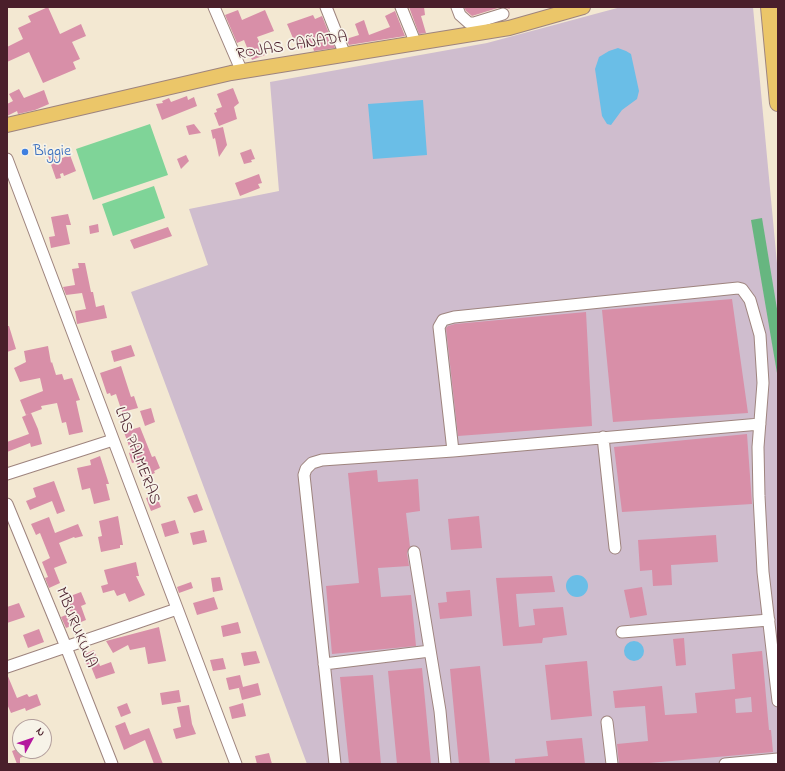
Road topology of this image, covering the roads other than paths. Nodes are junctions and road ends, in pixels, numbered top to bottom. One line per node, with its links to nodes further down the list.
1 (214, 7): 11 (street)
2 (326, 7): 10 (street)
3 (401, 7): 9 (street)
4 (457, 7): 7 (street)
5 (581, 7): 8 (main road, ROJAS CAÑADA)
6 (769, 7): 12 (highway)
7 (501, 10): 8 (street)
8 (509, 28): 9 (main road, ROJAS CAÑADA)
9 (416, 44): 10 (main road, ROJAS CAÑADA)
10 (345, 55): 11 (main road, ROJAS CAÑADA)
11 (242, 72): 13 (main road, ROJAS CAÑADA)
12 (778, 103)
13 (7, 125)
14 (7, 159): 17 (street, LAS PALMERAS)
15 (760, 424): 16 (street); 18 (street); 24 (street)
16 (604, 438): 18 (street); 21 (street)
17 (113, 440): 19 (street); 23 (street, LAS PALMERAS)
18 (453, 451): 29 (street)
19 (7, 474)
20 (7, 504): 26 (street, MBURUKUJA)
21 (615, 548)
22 (414, 552): 27 (street)
23 (177, 609): 26 (street); 35 (street, LAS PALMERAS)
24 (769, 620): 25 (street); 28 (street)
25 (622, 632)
26 (66, 647): 30 (street); 34 (street, MBURUKUJA)
27 (430, 651): 29 (street); 37 (street)
28 (775, 653): 31 (street)
29 (324, 664): 36 (street)
30 (7, 667)
31 (778, 701)
32 (607, 722): 38 (street)
33 (778, 759): 39 (street)
34 (112, 764)
35 (236, 764)
36 (335, 764)
37 (445, 764)
38 (612, 764)
39 (725, 764)

